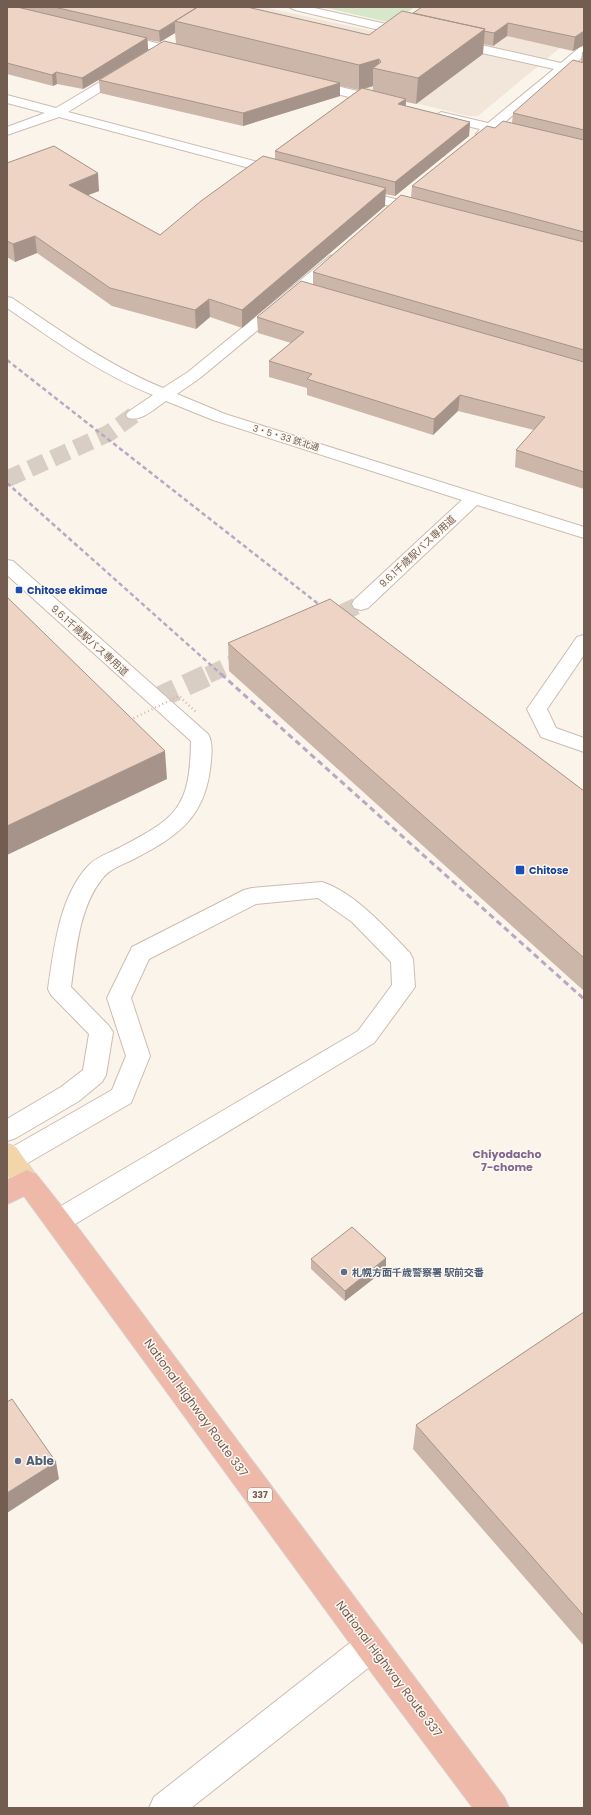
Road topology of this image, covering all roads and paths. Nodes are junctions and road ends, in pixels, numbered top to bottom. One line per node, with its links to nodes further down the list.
1 (295, 7): 3 (street)
2 (411, 21): 3 (street)
3 (398, 30): 5 (street)
4 (108, 35): 8 (street)
5 (420, 35)
6 (175, 40): 8 (street)
7 (443, 40): 13 (street)
8 (162, 48): 10 (street); 11 (street)
9 (584, 50): 13 (street)
10 (148, 56)
11 (192, 56)
12 (135, 64): 18 (street)
13 (563, 67): 14 (street); 20 (street)
14 (584, 72)
15 (299, 81): 17 (street)
16 (7, 100): 18 (street)
17 (399, 105)
18 (57, 113): 21 (street); 24 (street)
19 (429, 113): 20 (street)
20 (490, 127): 22 (street); 23 (street)
21 (7, 131)
22 (526, 136)
23 (473, 142)
24 (291, 175)
25 (344, 189): 27 (street)
26 (409, 194): 27 (street)
27 (397, 204): 28 (street); 29 (street)
28 (386, 214)
29 (435, 214)
30 (346, 249): 31 (street)
31 (300, 290): 32 (street); 34 (street)
32 (314, 294)
33 (7, 301): 34 (street, 3・5・33 鉄北通)
34 (164, 395): 35 (street); 36 (street, 3・5・33 鉄北通)
35 (134, 415)
36 (474, 498): 37 (street, 3・5・33 鉄北通); 39 (street, 9.6.1千歳駅バス専用道)
37 (584, 533)
38 (7, 565): 44 (street, 9.6.1千歳駅バス専用道)
39 (361, 604)
40 (584, 641): 43 (street)
41 (197, 712): 42 (path, bridge)
42 (129, 720)
43 (584, 745)
44 (7, 1131)
45 (13, 1172): 46 (highway, National Highway Route 337 / 337); 46 (street)
46 (58, 1221): 47 (highway, National Highway Route 337 / 337)
47 (371, 1646): 48 (street); 49 (highway, National Highway Route 337 / 337)
48 (165, 1808)
49 (493, 1808)

